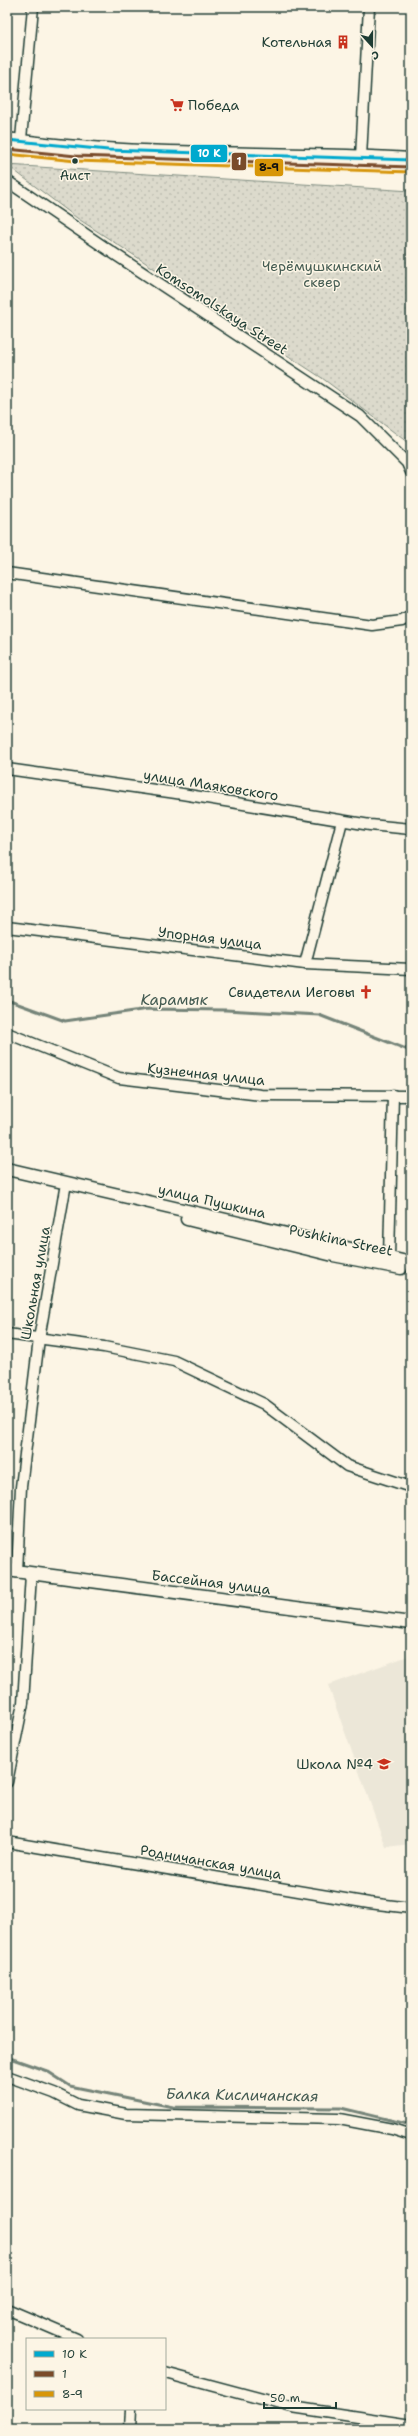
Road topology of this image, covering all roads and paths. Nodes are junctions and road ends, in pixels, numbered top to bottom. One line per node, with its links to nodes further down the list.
1 (33, 7): 3 (street)
2 (369, 7): 5 (street)
3 (14, 145): 5 (main road); 5 (main road)
4 (411, 160): 5 (main road)
5 (363, 161): 6 (main road)
6 (411, 167)
7 (7, 181): 8 (street, Komsomolskaya Street)
8 (411, 472)
9 (7, 573): 10 (street)
10 (411, 616)
11 (7, 769): 12 (street, улица Маяковского)
12 (342, 821): 13 (street, улица Маяковского); 15 (street)
13 (411, 829)
14 (7, 926): 15 (street, Упорная улица)
15 (305, 964): 16 (street, Упорная улица)
16 (411, 968)
17 (7, 1033): 18 (street, Кузнечная улица)
18 (393, 1095): 19 (street, Кузнечная улица); 23 (street)
19 (411, 1096)
20 (7, 1169): 23 (street, улица Пушкина)
21 (7, 1177): 22 (street, Pushkina Street)
22 (65, 1189): 23 (street, Pushkina Street); 27 (street, Школьная улица)
23 (386, 1260): 24 (street, улица Пушкина); 25 (street, Pushkina Street)
24 (411, 1263)
25 (411, 1270)
26 (7, 1334): 27 (street)
27 (39, 1339): 28 (street); 29 (street, Школьная улица)
28 (411, 1487)
29 (12, 1571): 30 (street, Бассейная улица)
30 (31, 1574): 31 (street, Бассейная улица); 32 (street)
31 (411, 1623)
32 (7, 1782)
33 (7, 1842): 34 (street, Родничанская улица)
34 (411, 1908)
35 (7, 2076): 36 (street)
36 (411, 2135)
37 (7, 2309): 38 (street)
38 (75, 2338)
39 (166, 2372): 41 (street)
40 (131, 2410): 42 (street)
41 (411, 2425)
42 (130, 2429)

